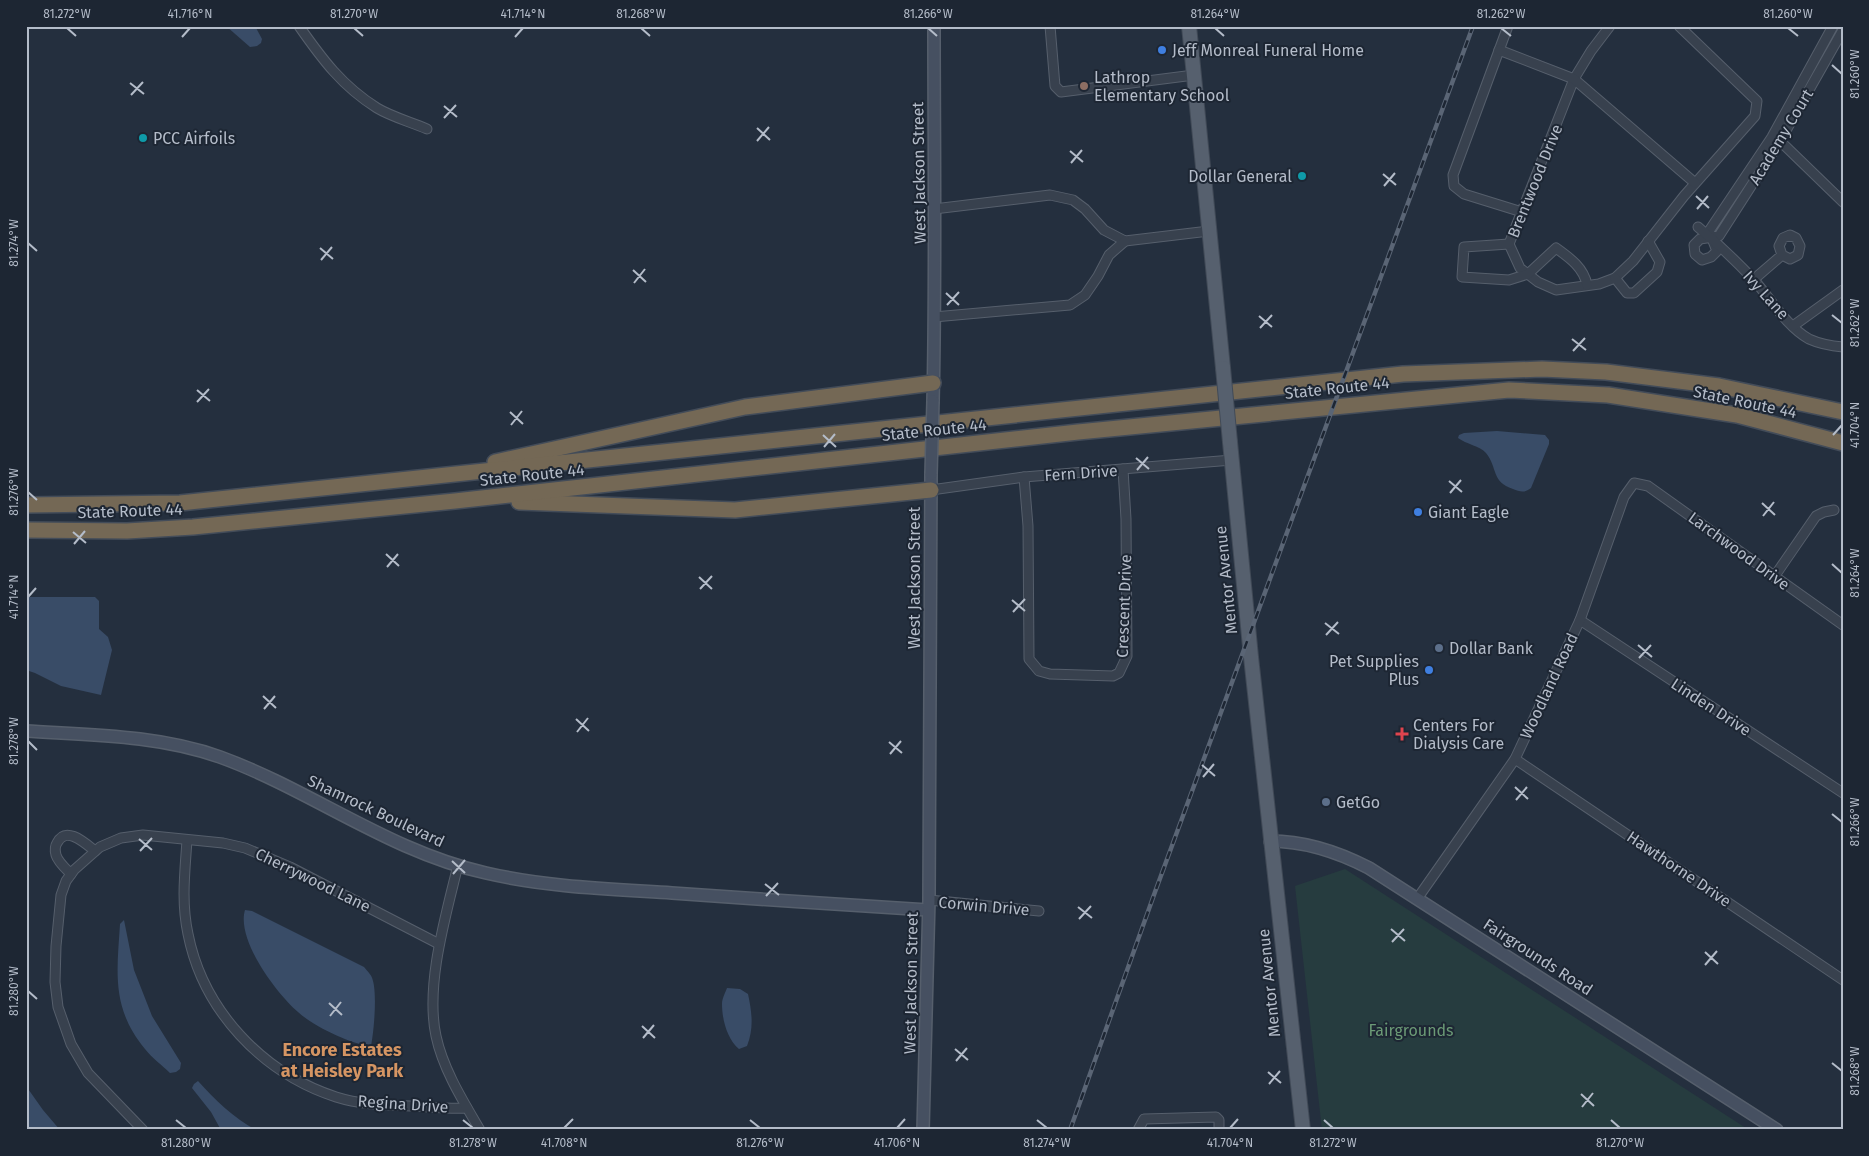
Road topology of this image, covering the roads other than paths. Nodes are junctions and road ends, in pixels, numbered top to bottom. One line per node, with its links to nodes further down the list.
1 (299, 26): 13 (street)
2 (934, 26): 17 (street, West Jackson Street)
3 (1050, 26): 11 (street)
4 (1190, 26): 11 (main road, Mentor Avenue)
5 (1508, 26): 10 (street)
6 (1610, 26): 12 (street, Brentwood Drive)
7 (1679, 26): 15 (street, Brentwood Drive)
8 (1834, 26): 21 (street, Academy Court)
9 (1843, 30): 14 (street, Academy Court)
10 (1499, 50): 12 (street); 18 (street)
11 (1194, 75): 20 (main road, Mentor Avenue)
12 (1574, 79): 15 (street); 18 (street, Brentwood Drive)
13 (427, 129)
14 (1780, 141): 16 (street); 21 (street, Academy Court)
15 (1695, 183): 23 (street, Brentwood Drive)
16 (1843, 202)
17 (934, 209): 22 (street); 31 (street, West Jackson Street)
18 (1522, 212): 24 (street, Brentwood Drive)
19 (1698, 227): 21 (street, Ivy Lane)
20 (1209, 231): 22 (street); 37 (main road, Mentor Avenue, bridge)
21 (1712, 238): 28 (street, Ivy Lane)
22 (1125, 242): 31 (street)
23 (1648, 242): 27 (street, Brentwood Drive); 27 (street)
24 (1509, 244): 26 (street, Brentwood Drive); 26 (street)
25 (1782, 255): 28 (street)
26 (1528, 274): 29 (street, Brentwood Drive); 29 (street)
27 (1615, 278): 29 (street, Brentwood Drive)
28 (1753, 280): 32 (street, Ivy Lane)
29 (1587, 285)
30 (1843, 290): 32 (street)
31 (934, 317): 34 (street, West Jackson Street)
32 (1793, 326): 33 (street, Ivy Lane)
33 (1843, 348)
34 (933, 383): 40 (highway); 42 (street, West Jackson Street, bridge)
35 (1843, 412): 40 (highway, State Route 44)
36 (1843, 443): 43 (highway, State Route 44)
37 (1232, 460): 38 (street, Fern Drive); 54 (main road, Mentor Avenue)
38 (1123, 469): 39 (street, Fern Drive); 39 (street, Crescent Drive)
39 (1024, 477): 42 (street, Fern Drive)
40 (420, 478): 44 (highway, State Route 44)
41 (1634, 483): 47 (street, Larchwood Drive); 48 (street, Woodland Road)
42 (931, 490): 43 (highway); 59 (street, West Jackson Street)
43 (454, 501): 46 (highway, State Route 44)
44 (26, 505)
45 (1834, 510): 47 (street)
46 (26, 530)
47 (1774, 577): 49 (street, Larchwood Drive)
48 (1580, 620): 51 (street, Woodland Road); 52 (street, Linden Drive)
49 (1843, 625)
50 (27, 732): 56 (street, Shamrock Boulevard)
51 (1515, 759): 58 (street, Woodland Road); 62 (street, Hawthorne Drive)
52 (1843, 793)
53 (187, 840): 55 (street, Cherrywood Lane); 61 (street, Cherrywood Lane); 63 (street, Regina Drive)
54 (1270, 841): 58 (street, Fairgrounds Road); 69 (main road, Mentor Avenue)
55 (95, 851): 57 (street, Cherrywood Lane); 57 (street)
56 (458, 865): 59 (street, Shamrock Boulevard); 61 (street)
57 (71, 874): 64 (street, Cherrywood Lane)
58 (1417, 899): 70 (street, Fairgrounds Road)
59 (928, 905): 60 (street, Corwin Drive); 66 (street, West Jackson Street)
60 (1039, 911)
61 (439, 944): 63 (street)
62 (1843, 980)
63 (467, 1108): 65 (street)
64 (142, 1130)
65 (480, 1130)
66 (923, 1130)
67 (1138, 1130): 68 (street)
68 (1220, 1130)
69 (1303, 1130)
70 (1777, 1130)

